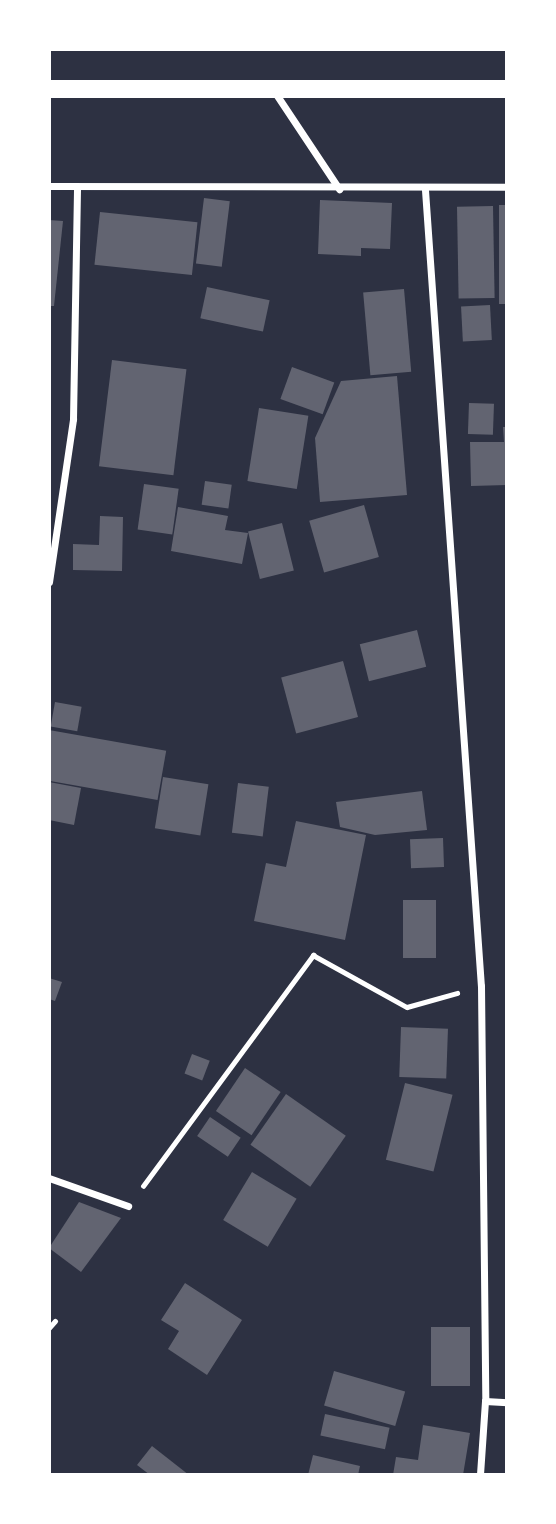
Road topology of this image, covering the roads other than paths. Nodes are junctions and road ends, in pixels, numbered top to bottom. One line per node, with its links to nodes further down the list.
1 (272, 88): 2 (main road); 3 (main road); 7 (street)
2 (49, 89)
3 (507, 89)
4 (49, 186): 5 (street)
5 (77, 186): 7 (street); 9 (street)
6 (507, 187): 8 (street)
7 (340, 189): 8 (street)
8 (425, 190): 12 (street)
9 (49, 582)
10 (49, 1178): 11 (street)
11 (128, 1206)
12 (485, 1401): 13 (street); 14 (street)
13 (507, 1402)
14 (480, 1475)

